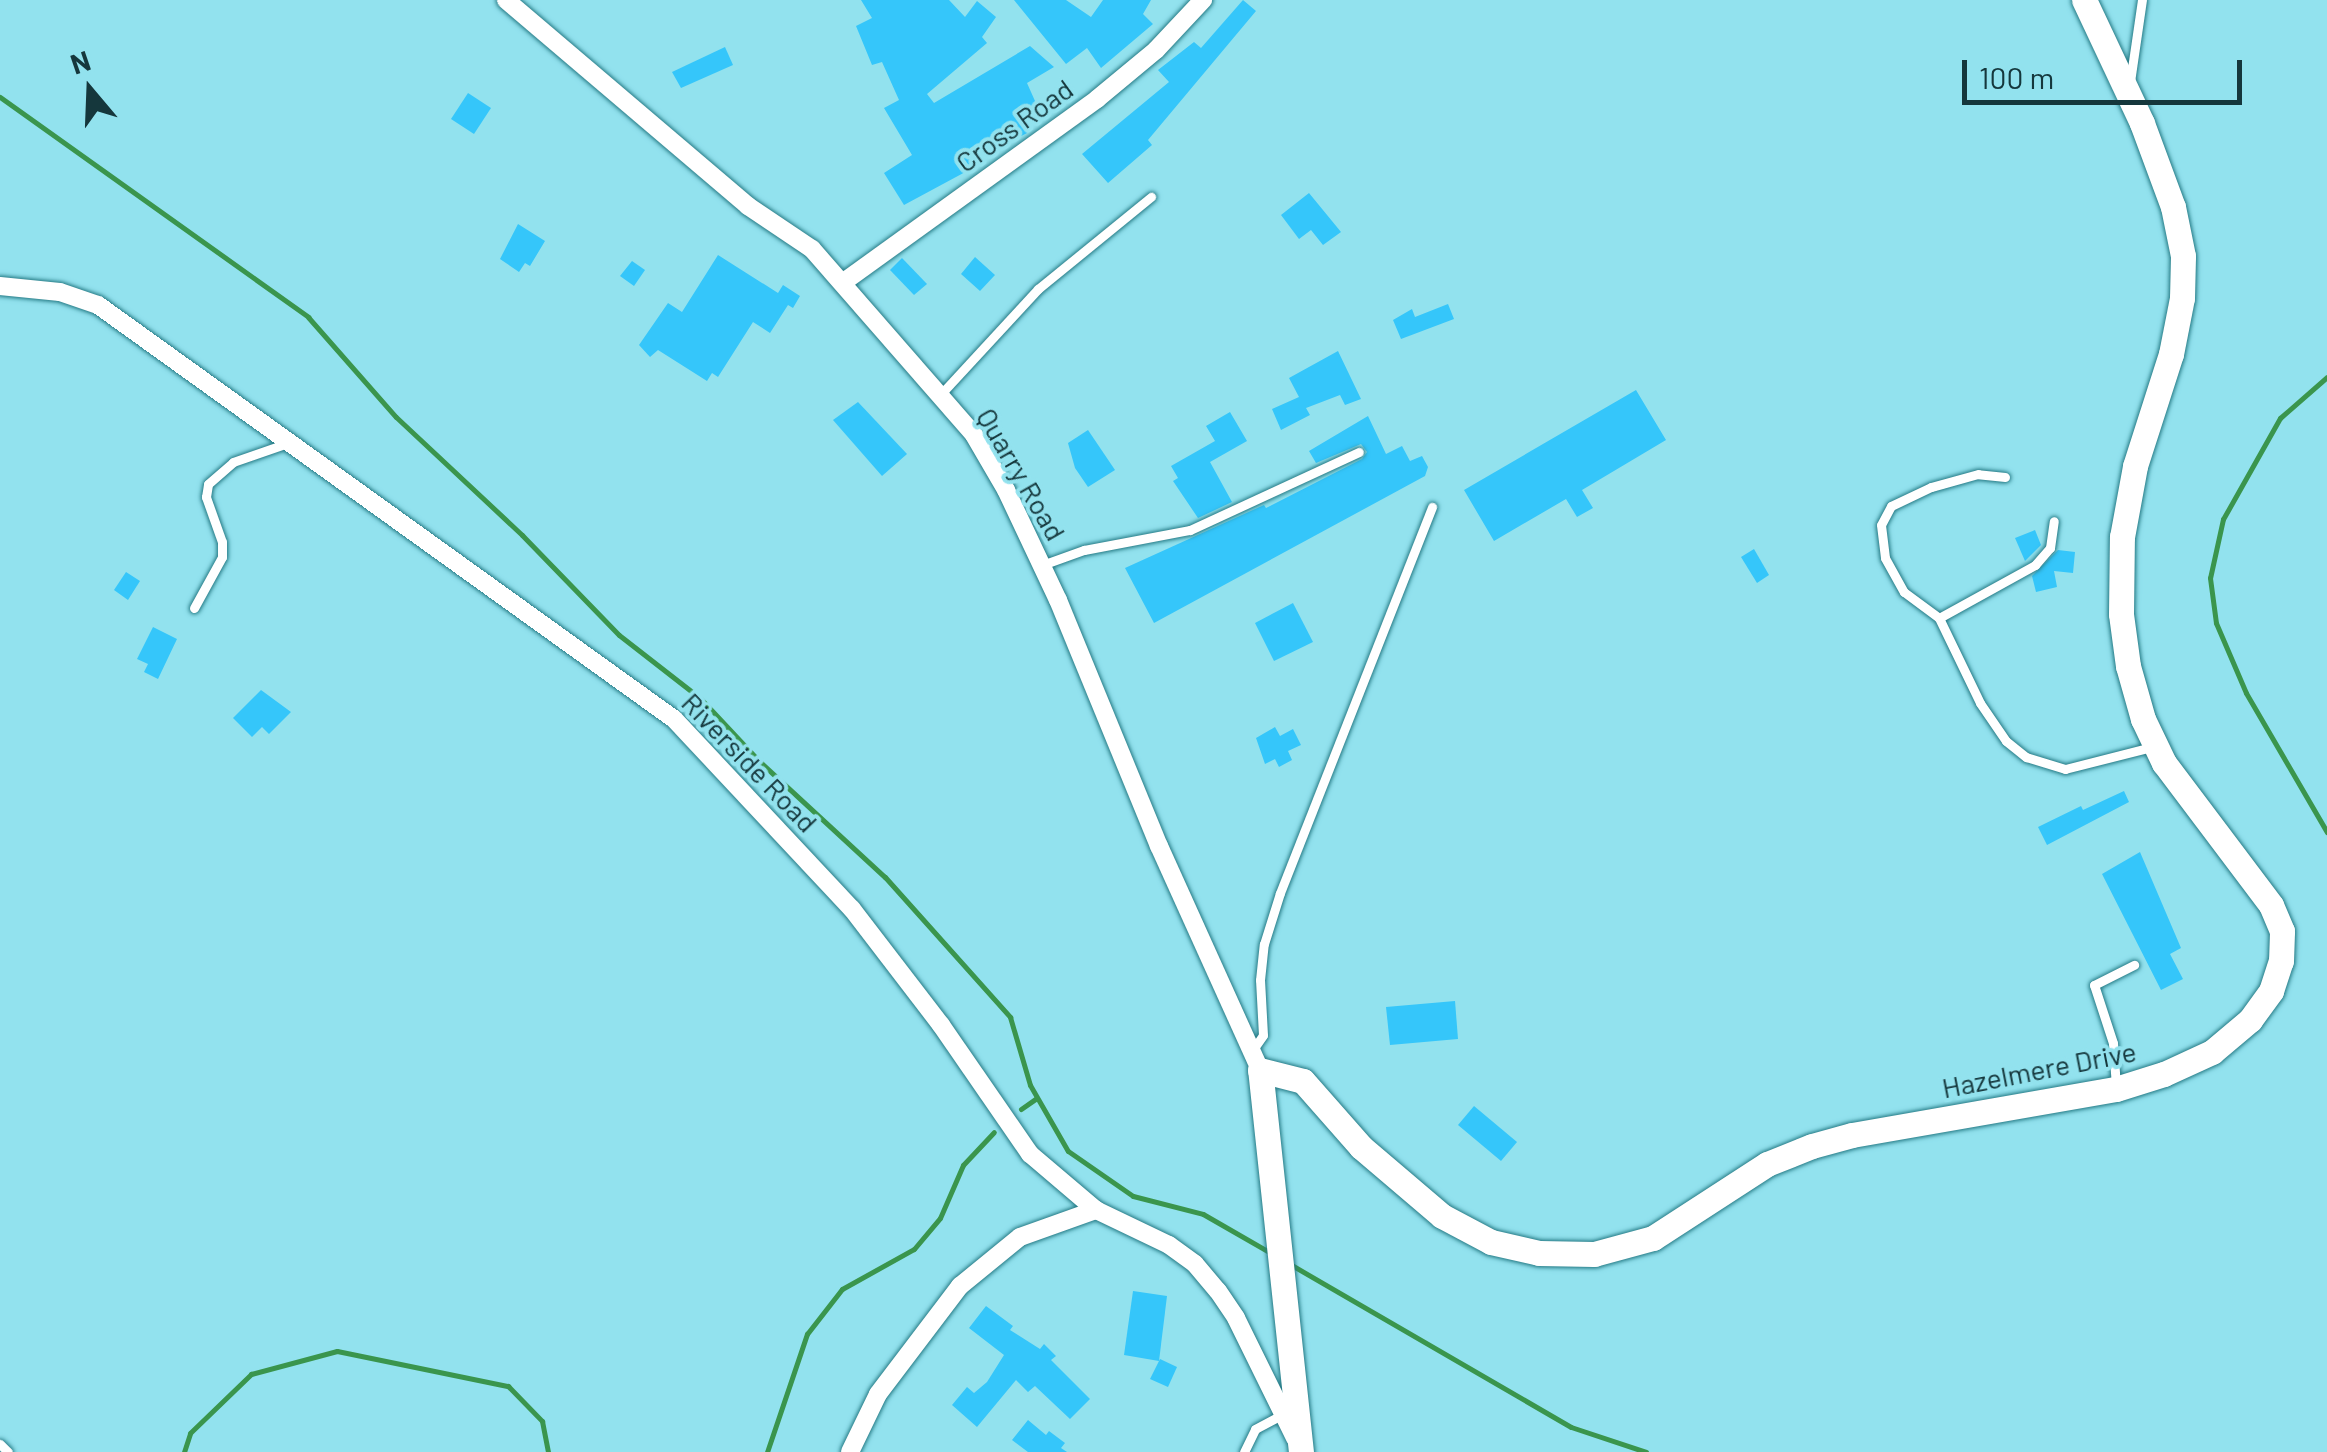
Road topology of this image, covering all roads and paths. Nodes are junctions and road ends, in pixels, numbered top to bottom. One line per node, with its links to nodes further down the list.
1 (506, 0): 7 (street, Quarry Road)
2 (1202, 0): 7 (street, Cross Road)
3 (2084, 0): 5 (street, Hazelmere Drive)
4 (2142, 0): 5 (lane)
5 (2128, 94): 18 (street, Hazelmere Drive)
6 (1152, 197): 9 (lane)
7 (845, 281): 9 (street, Quarry Road)
8 (0, 286): 10 (street, Riverside Road)
9 (941, 394): 15 (street, Quarry Road)
10 (289, 443): 16 (lane); 22 (street, Riverside Road)
11 (1359, 452): 15 (lane)
12 (2005, 477): 17 (lane)
13 (1432, 508): 20 (lane)
14 (2054, 522): 17 (lane)
15 (1042, 565): 20 (street, Quarry Road)
16 (194, 608)
17 (1940, 618): 18 (lane)
18 (2156, 746): 21 (street, Hazelmere Drive)
19 (2134, 965): 21 (lane)
20 (1256, 1060): 21 (street, Hazelmere Drive); 25 (street)
21 (2116, 1090)
22 (1096, 1210): 23 (street, Riverside Road); 27 (street)
23 (1283, 1414): 25 (street, Riverside Road); 28 (lane)
24 (0, 1444): 26 (lane)
25 (1301, 1450)
26 (8, 1452)
27 (850, 1452)
28 (1244, 1452)

